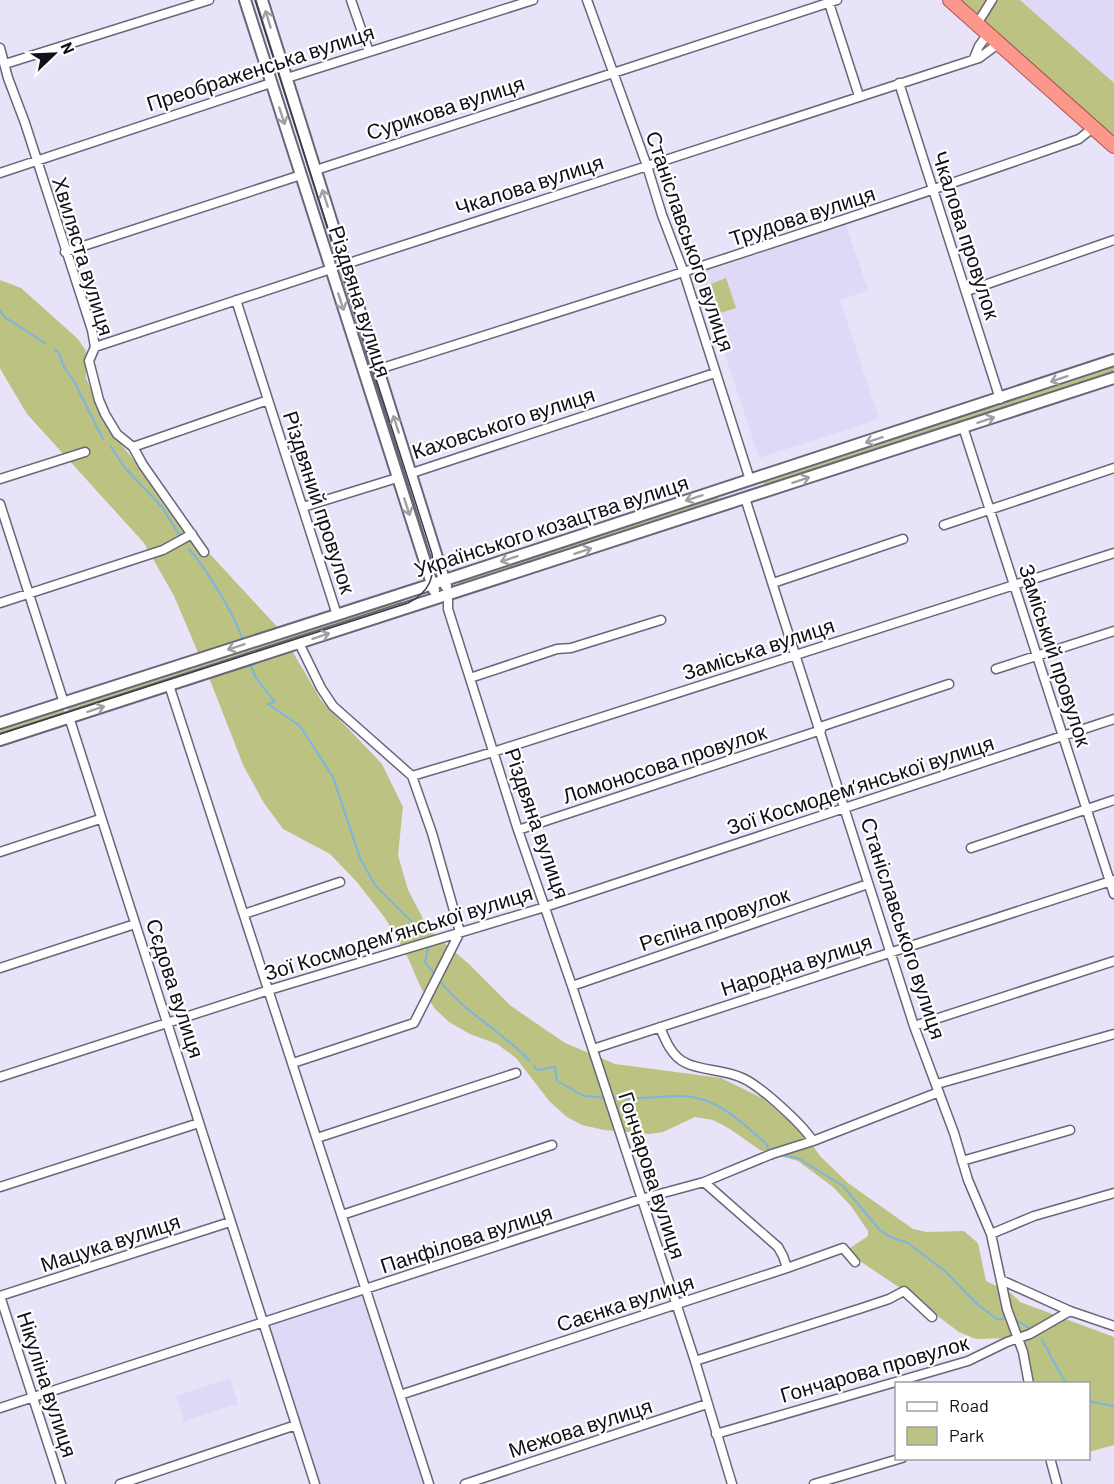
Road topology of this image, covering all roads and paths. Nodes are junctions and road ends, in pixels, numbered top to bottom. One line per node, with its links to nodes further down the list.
1 (208, 0): 15 (street)
2 (245, 0): 18 (street, Різдвяна вулиця)
3 (262, 0): 17 (street, Різдвяна вулиця, one-way to 3)
4 (351, 0): 13 (street)
5 (533, 0): 13 (street, Преображенська вулиця)
6 (587, 0): 16 (street, Станіславського вулиця)
7 (950, 0): 10 (highway)
8 (992, 0): 10 (street)
9 (831, 1): 16 (street, Сурикова вулиця); 20 (street)
10 (977, 24): 11 (highway)
11 (993, 39): 14 (street); 14 (street, Чкалова вулиця); 21 (highway)
12 (0, 48): 15 (street, Хвиляста вулиця)
13 (369, 52): 17 (street, Преображенська вулиця)
14 (974, 58): 19 (street, Чкалова вулиця)
15 (5, 64): 23 (street, Хвиляста вулиця)
16 (613, 73): 24 (street, Станіславського вулиця); 25 (street, Сурикова вулиця)
17 (287, 78): 18 (street, Преображенська вулиця); 25 (street, Різдвяна вулиця)
18 (271, 82): 23 (street, Преображенська вулиця); 27 (street, Різдвяна вулиця, one-way to 27)
19 (899, 83): 20 (street, Чкалова вулиця); 28 (street, Чкалова провулок)
20 (859, 96): 24 (street, Чкалова вулиця)
21 (1094, 127): 22 (highway); 28 (street, Трудова вулиця)
22 (1114, 146)
23 (36, 162): 26 (street, Преображенська вулиця); 30 (street, Хвиляста вулиця)
24 (647, 166): 31 (street, Чкалова вулиця); 33 (street, Станіславського вулиця)
25 (316, 170): 27 (street, Сурикова вулиця); 31 (street, Різдвяна вулиця, one-way to 25)
26 (0, 173)
27 (301, 175): 30 (street, Сурикова вулиця); 32 (street, Різдвяна вулиця)
28 (934, 190): 33 (street, Трудова вулиця); 34 (street, Чкалова провулок)
29 (1114, 240): 34 (street)
30 (65, 252): 36 (street, Хвиляста вулиця)
31 (346, 264): 32 (street, Чкалова вулиця); 38 (street, Різдвяна вулиця)
32 (331, 269): 35 (street, Чкалова вулиця); 48 (street, Різдвяна вулиця, one-way to 48)
33 (684, 273): 38 (street, Трудова вулиця); 39 (street, Станіславського вулиця)
34 (967, 291): 41 (street, Чкалова провулок)
35 (236, 300): 36 (street, Чкалова вулиця); 42 (street, Різдвяний провулок)
36 (95, 347): 44 (street, Хвиляста вулиця)
37 (1114, 360): 41 (street, Українського козацтва вулиця, one-way to 41)
38 (379, 369): 47 (street, Різдвяна вулиця, one-way to 38)
39 (715, 374): 47 (street, Каховського вулиця); 50 (street, Станіславського вулиця)
40 (1114, 378): 43 (street, Українського козацтва вулиця, one-way to 40)
41 (1000, 399): 50 (street, Українського козацтва вулиця, one-way to 50)
42 (268, 400): 44 (street, Різдвяний провулок); 53 (street, Різдвяний провулок)
43 (963, 428): 51 (street, Українського козацтва вулиця, one-way to 43); 54 (street, Заміський провулок)
44 (133, 447): 56 (street, Хвиляста вулиця)
45 (86, 452): 49 (street)
46 (1114, 468): 54 (street)
47 (412, 473): 48 (street, Каховського вулиця); 60 (street, Різдвяна вулиця)
48 (397, 478): 53 (street, Каховського вулиця); 62 (street, Різдвяна вулиця, one-way to 62)
49 (0, 479)
50 (745, 482): 51 (street, Станіславського вулиця); 60 (street, Українського козацтва вулиця, one-way to 60)
51 (750, 497): 61 (street, Станіславського вулиця); 65 (street, Українського козацтва вулиця, one-way to 51)
52 (0, 504): 64 (street, Сєдова вулиця)
53 (303, 507): 67 (street, Різдвяний провулок)
54 (989, 509): 55 (street); 63 (street, Заміський провулок)
55 (944, 525)
56 (192, 534): 58 (street, Хвиляста вулиця); 64 (street)
57 (903, 539): 61 (street)
58 (204, 552)
59 (1114, 553): 63 (street, Заміська вулиця)
60 (445, 580): 62 (street, Українського козацтва вулиця); 65 (street, Різдвяна вулиця)
61 (773, 583): 71 (street, Станіславського вулиця)
62 (431, 584): 65 (street, Різдвяна вулиця); 67 (street, Українського козацтва вулиця)
63 (1014, 585): 71 (street, Заміська вулиця); 72 (street, Заміський провулок)
64 (28, 594): 66 (street); 77 (street, Сєдова вулиця)
65 (443, 597): 70 (street, Українського козацтва вулиця, one-way to 65); 74 (street, Різдвяна вулиця)
66 (0, 603)
67 (337, 615): 77 (street, Українського козацтва вулиця, one-way to 77)
68 (661, 620): 74 (street)
69 (1114, 631): 72 (street)
70 (299, 643): 76 (street, Українського козацтва вулиця); 85 (street)
71 (796, 655): 81 (street, Станіславського вулиця); 84 (street, Заміська вулиця)
72 (1037, 656): 73 (street); 82 (street, Заміський провулок)
73 (996, 669)
74 (470, 678): 84 (street, Різдвяна вулиця)
75 (949, 684): 81 (street, Ломоносова провулок)
76 (170, 685): 78 (street, Українського козацтва вулиця, one-way to 76); 98 (street)
77 (64, 703): 78 (street, Сєдова вулиця); 80 (street, Українського козацтва вулиця)
78 (69, 717): 83 (street, Українського козацтва вулиця); 89 (street, Сєдова вулиця)
79 (1114, 719): 82 (street, Зої Космодем’янської вулиця)
80 (0, 723)
81 (821, 729): 87 (street, Станіславського вулиця); 90 (street, Ломоносова провулок)
82 (1063, 737): 87 (street, Зої Космодем’янської вулиця); 88 (street, Заміський провулок)
83 (0, 740)
84 (493, 752): 85 (street, Заміська вулиця); 90 (street, Різдвяна вулиця)
85 (412, 776): 100 (street)
86 (1114, 800): 88 (street)
87 (844, 807): 95 (street, Станіславського вулиця); 97 (street, Зої Космодем’янської вулиця)
88 (1086, 809): 91 (street); 93 (street, Заміський провулок)
89 (100, 819): 92 (street); 99 (street, Сєдова вулиця)
90 (518, 830): 97 (street, Різдвяна вулиця)
91 (971, 848)
92 (0, 852)
93 (1112, 880): 96 (street, Заміський провулок); 101 (street, Народна вулиця)
94 (340, 882): 98 (street)
95 (867, 884): 101 (street, Станіславського вулиця); 104 (street, Рєпіна провулок)
96 (1114, 894)
97 (545, 907): 100 (street, Зої Космодем’янської вулиця); 104 (street, Різдвяна вулиця)
98 (244, 914): 105 (street)
99 (135, 924): 103 (street); 106 (street, Сєдова вулиця)
100 (460, 932): 105 (street, Зої Космодем’янської вулиця); 111 (street)
101 (890, 952): 107 (street, Станіславського вулиця); 108 (street, Народна вулиця)
102 (1114, 961): 107 (street)
103 (0, 968)
104 (572, 986): 110 (street, Різдвяна вулиця)
105 (269, 990): 106 (street, Зої Космодем’янської вулиця); 111 (street)
106 (166, 1022): 113 (street, Зої Космодем’янської вулиця); 115 (street, Сєдова вулиця)
107 (914, 1026): 114 (street, Станіславського вулиця)
108 (660, 1027): 110 (street, Народна вулиця); 118 (street)
109 (1114, 1035): 114 (street, Панфілова вулиця)
110 (593, 1049): 124 (street, Гончарова вулиця)
111 (293, 1063): 117 (street)
112 (516, 1073): 117 (street)
113 (0, 1077)
114 (938, 1088): 118 (street, Панфілова вулиця); 120 (street, Станіславського вулиця)
115 (199, 1123): 122 (street); 126 (street, Сєдова вулиця)
116 (1071, 1130): 120 (street)
117 (317, 1138): 125 (street)
118 (813, 1140): 121 (street, Панфілова вулиця)
119 (552, 1145): 125 (street)
120 (962, 1161): 127 (street, Станіславського вулиця)
121 (704, 1182): 124 (street, Панфілова вулиця); 129 (street)
122 (0, 1187)
123 (1114, 1193): 127 (street)
124 (641, 1199): 131 (street, Панфілова вулиця); 133 (street, Гончарова вулиця)
125 (342, 1215): 131 (street)
126 (230, 1222): 132 (street, Мацука вулиця); 136 (street, Сєдова вулиця)
127 (991, 1234): 130 (street, Станіславського вулиця)
128 (855, 1262): 129 (street, Саєнка вулиця)
129 (787, 1268): 133 (street, Саєнка вулиця)
130 (1001, 1280): 134 (street); 138 (street, Станіславського вулиця)
131 (367, 1290): 136 (street, Панфілова вулиця); 143 (street)
132 (0, 1296): 144 (street, Нікуліна вулиця)
133 (676, 1305): 139 (street, Гончарова вулиця); 143 (street, Саєнка вулиця)
134 (1070, 1311): 137 (street); 138 (street, Гончарова провулок)
135 (932, 1317): 139 (street)
136 (263, 1323): 144 (street, Панфілова вулиця); 147 (street, Сєдова вулиця)
137 (1114, 1326)
138 (1016, 1339): 141 (street, Гончарова провулок); 142 (street, Станіславського вулиця)
139 (695, 1361): 145 (street, Гончарова вулиця)
140 (895, 1382): 148 (street, Гончарова провулок)
141 (896, 1382)
142 (1029, 1382)
143 (400, 1395): 154 (street)
144 (33, 1397): 146 (street, Панфілова вулиця); 151 (street, Нікуліна вулиця)
145 (707, 1404): 148 (street, Гончарова вулиця); 155 (street, Межова вулиця)
146 (0, 1408)
147 (296, 1425): 152 (street); 153 (street, Сєдова вулиця)
148 (716, 1434): 156 (street, Гончарова вулиця)
149 (895, 1460): 157 (street)
150 (1051, 1460): 158 (street)
151 (61, 1484)
152 (120, 1484)
153 (315, 1484)
154 (429, 1484)
155 (465, 1484)
156 (732, 1484)
157 (814, 1484)
158 (1057, 1484)

